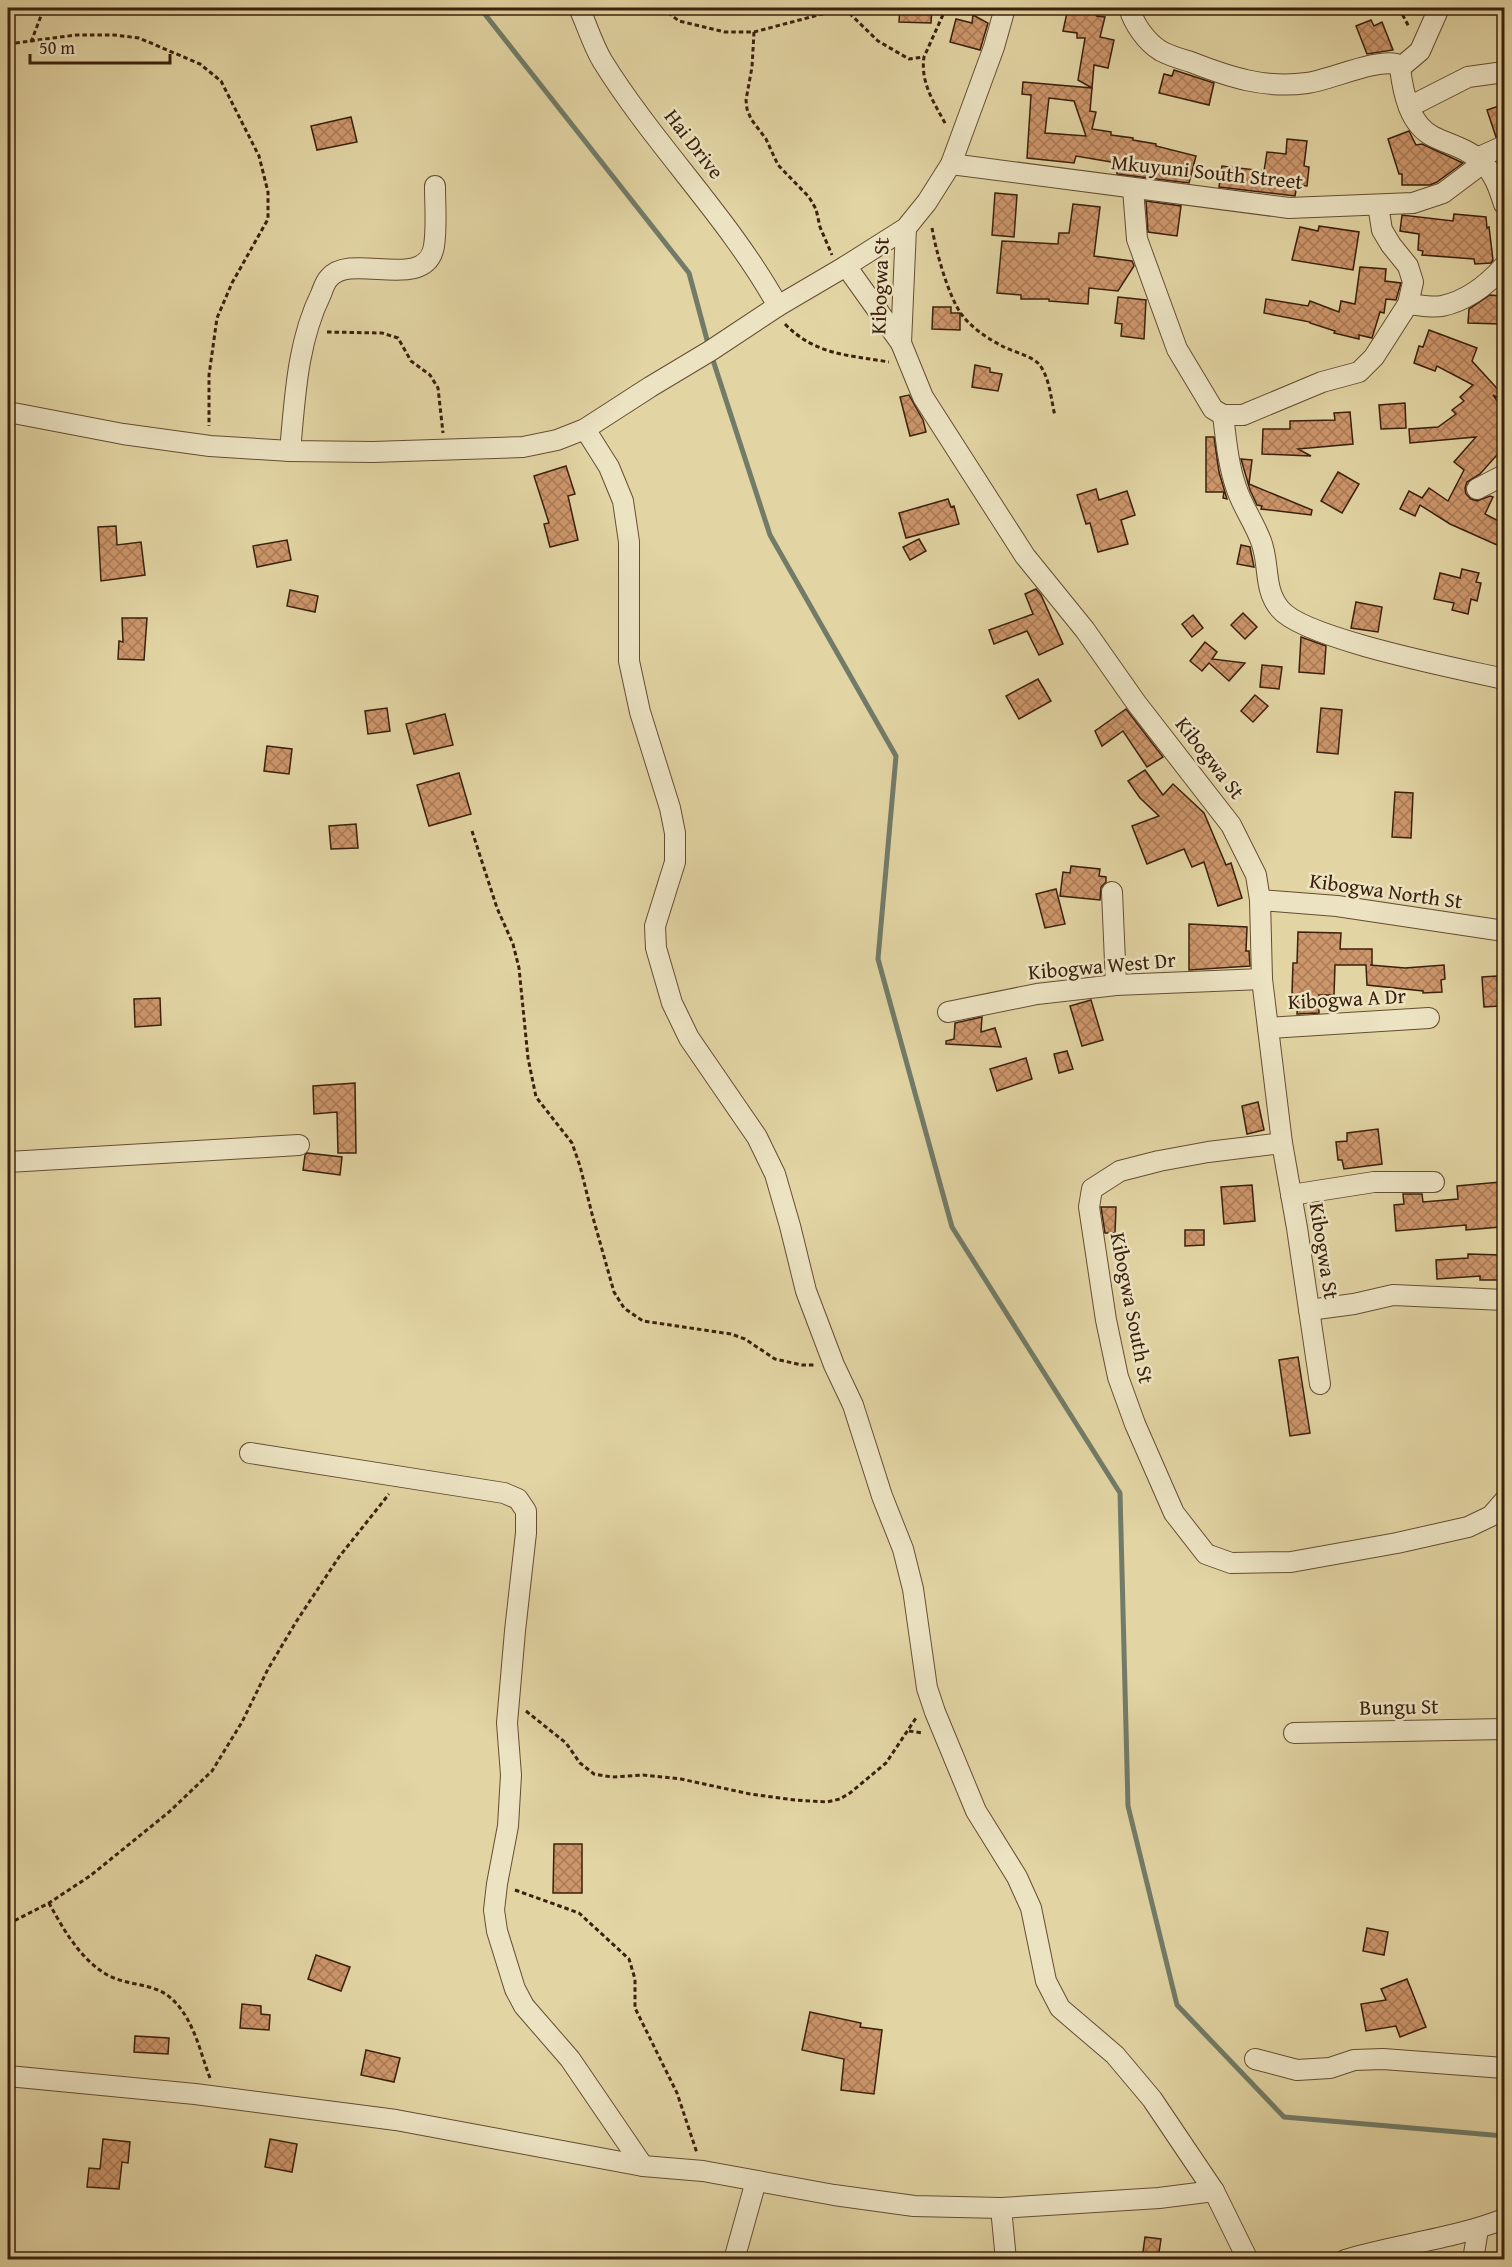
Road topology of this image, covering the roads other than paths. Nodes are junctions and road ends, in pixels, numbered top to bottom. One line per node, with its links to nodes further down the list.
1 (579, 8): 19 (street, Hai Drive)
2 (1005, 8): 9 (street)
3 (1129, 8): 5 (street)
4 (1439, 8): 5 (street)
5 (1400, 68): 7 (street)
6 (1504, 72): 7 (street)
7 (1409, 107): 10 (street)
8 (1504, 146): 10 (street, Mkuyuni South Street)
9 (954, 156): 12 (street, Mkuyuni South Street); 15 (street)
10 (1480, 160): 13 (street); 14 (street, Mkuyuni South Street)
11 (435, 186): 24 (street)
12 (1132, 189): 14 (street, Mkuyuni South Street); 22 (street)
13 (1504, 204)
14 (1378, 205): 18 (street)
15 (906, 228): 17 (street); 20 (street, Kibogwa St)
16 (1504, 266): 18 (street)
17 (842, 268): 19 (street); 20 (street)
18 (1408, 304): 22 (street)
19 (774, 308): 23 (street)
20 (901, 343): 29 (street, Kibogwa St)
21 (8, 412): 24 (street)
22 (1223, 415): 27 (street)
23 (585, 429): 24 (street); 53 (street)
24 (290, 451)
25 (1504, 475): 26 (street)
26 (1477, 489)
27 (1504, 680)
28 (1112, 892): 32 (street)
29 (1260, 900): 30 (street, Kibogwa North St); 31 (street, Kibogwa St)
30 (1504, 931)
31 (1262, 979): 32 (street, Kibogwa West Dr); 35 (street, Kibogwa St)
32 (1116, 985): 33 (street, Kibogwa West Dr)
33 (948, 1012)
34 (1429, 1018): 35 (street, Kibogwa A Dr)
35 (1268, 1028): 36 (street, Kibogwa St)
36 (1282, 1143): 40 (street, Kibogwa St); 45 (street, Kibogwa South St)
37 (299, 1145): 38 (street)
38 (8, 1162)
39 (1434, 1182): 40 (street)
40 (1291, 1195): 42 (street, Kibogwa St)
41 (1504, 1300): 42 (street)
42 (1309, 1310): 43 (street, Kibogwa St)
43 (1320, 1384)
44 (250, 1453): 51 (street)
45 (1504, 1501)
46 (1504, 1729): 47 (street, Bungu St)
47 (1294, 1733)
48 (1255, 2059): 49 (street)
49 (1504, 2068)
50 (8, 2076): 51 (street)
51 (643, 2166): 52 (street)
52 (756, 2181): 54 (street); 57 (street)
53 (1214, 2192): 54 (street); 59 (street)
54 (1001, 2208): 58 (street)
55 (1504, 2219): 56 (street)
56 (1478, 2229): 60 (street); 61 (street)
57 (734, 2259)
58 (1006, 2259)
59 (1248, 2259)
60 (1345, 2259)
61 (1473, 2259)

